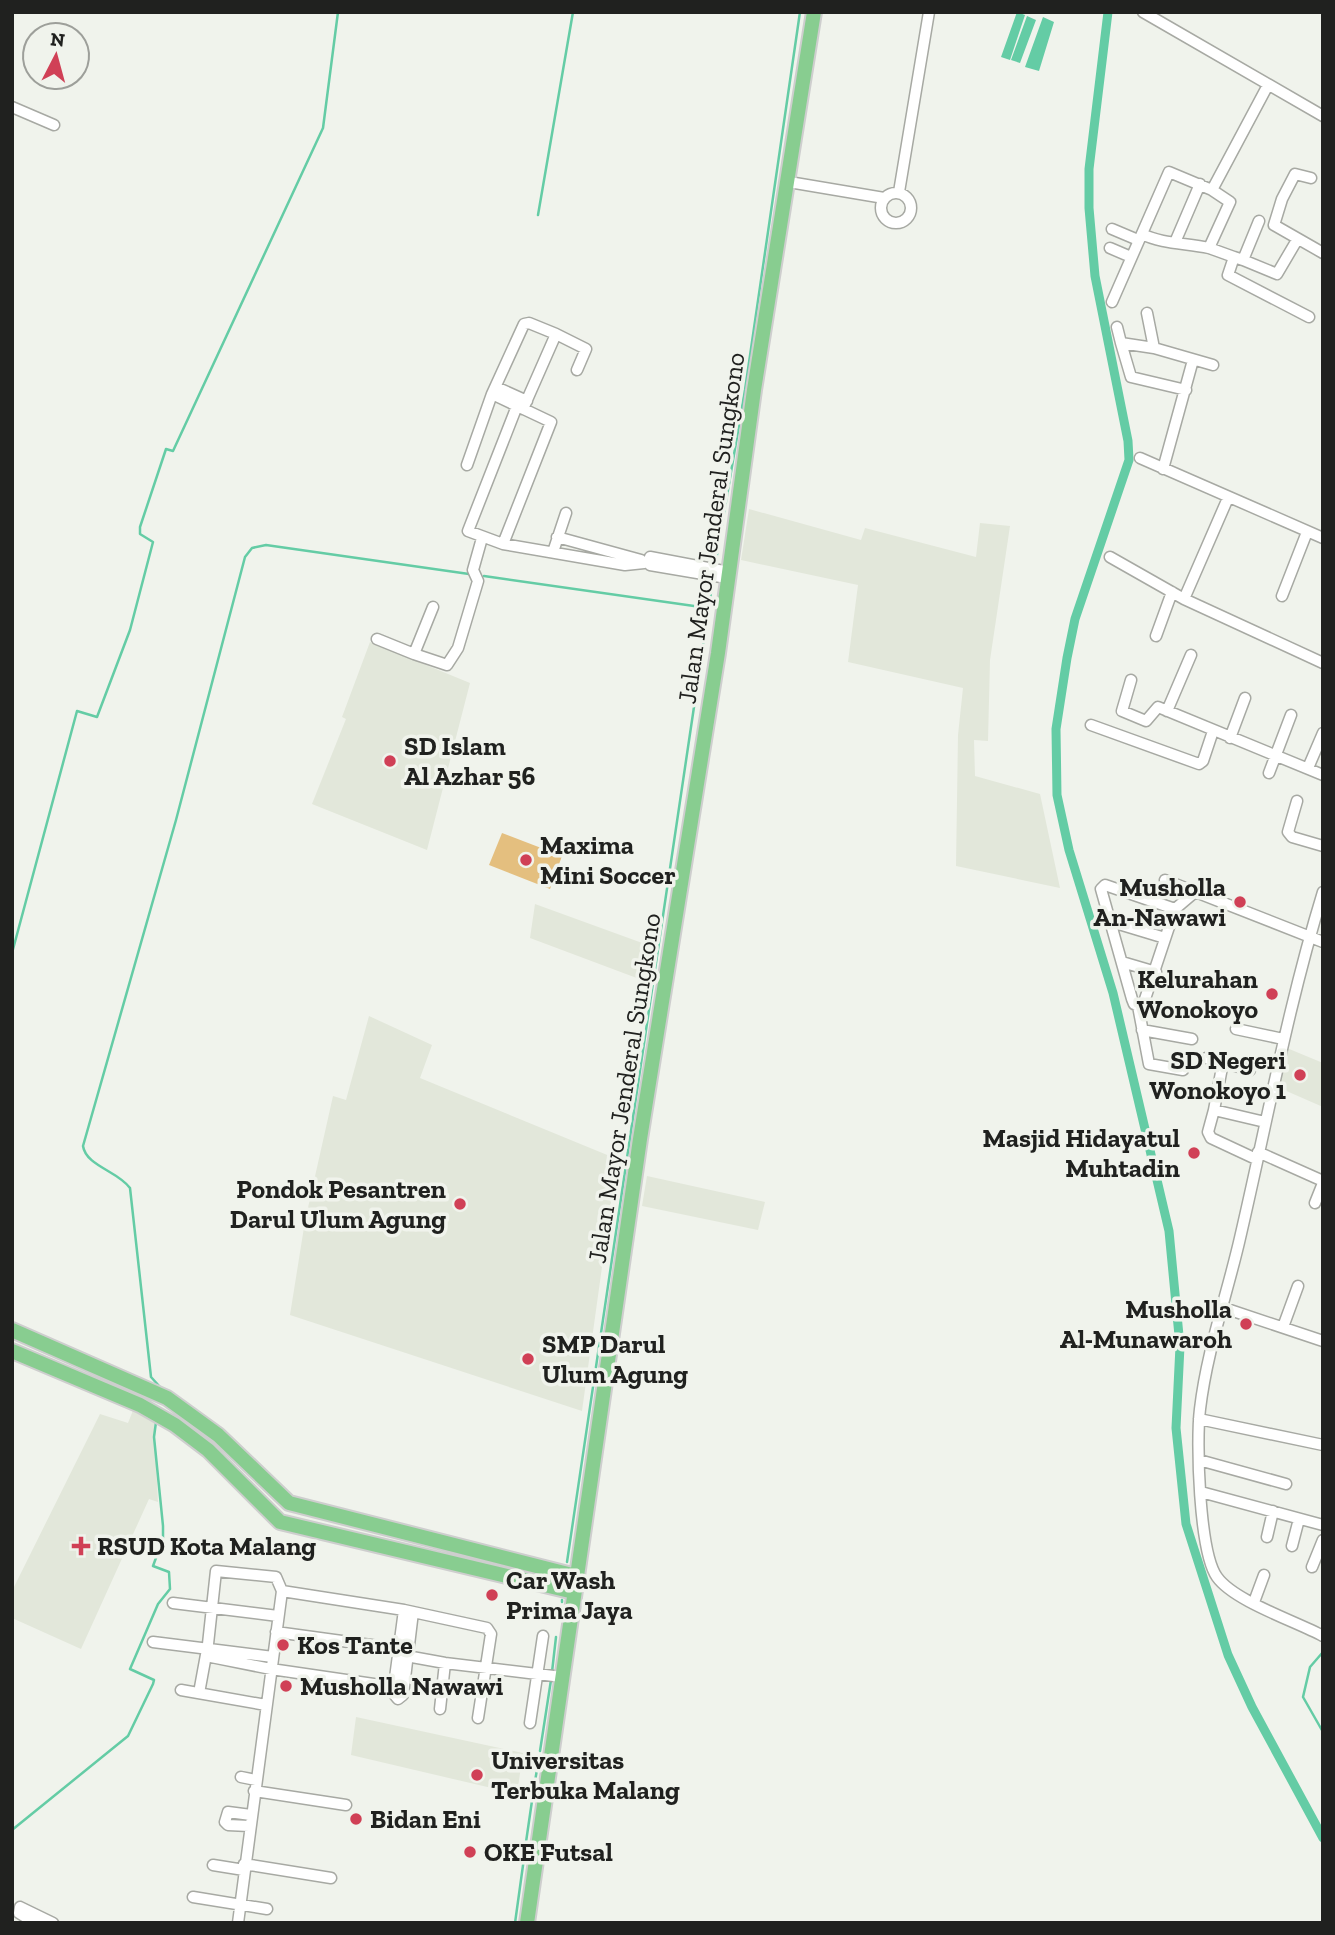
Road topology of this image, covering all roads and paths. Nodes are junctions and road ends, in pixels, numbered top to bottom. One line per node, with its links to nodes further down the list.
1 (814, 12): 9 (main road, Jalan Mayor Jenderal Sungkono)
2 (929, 12): 12 (street)
3 (1143, 12): 4 (street)
4 (1268, 85): 6 (street); 11 (street)
5 (12, 107): 7 (street)
6 (1323, 116)
7 (54, 125)
8 (1311, 178): 17 (street)
9 (789, 182): 13 (street); 50 (main road, Jalan Mayor Jenderal Sungkono)
10 (1200, 184): 11 (street); 16 (street); 18 (street)
11 (1212, 190): 20 (street)
12 (899, 192): 13 (street); 13 (street)
13 (884, 198)
14 (1259, 221): 23 (street)
15 (1112, 229): 16 (street)
16 (1140, 237): 18 (street); 22 (street)
17 (1295, 239): 21 (street); 23 (street)
18 (1176, 240): 20 (street)
19 (1110, 248): 22 (street)
20 (1209, 248): 23 (street)
21 (1323, 253)
22 (1131, 257): 24 (street)
23 (1239, 258): 26 (street)
24 (1112, 302)
25 (1147, 313): 30 (street)
26 (1310, 317)
27 (1117, 327): 29 (street)
28 (556, 334): 33 (street); 35 (street); 36 (street)
29 (1121, 343): 30 (street); 34 (street)
30 (1154, 348): 31 (street)
31 (1193, 360): 32 (street); 34 (street)
32 (1213, 365)
33 (577, 370)
34 (1186, 390): 39 (street)
35 (494, 391): 36 (street); 38 (street)
36 (522, 405): 44 (street); 46 (street)
37 (1140, 458): 39 (street)
38 (467, 464)
39 (1163, 469): 40 (street)
40 (1228, 498): 42 (street); 53 (street)
41 (566, 513): 43 (street)
42 (1307, 532): 45 (street); 52 (street)
43 (557, 537): 47 (street); 49 (street)
44 (482, 538): 46 (street); 57 (street)
45 (1323, 538)
46 (503, 544): 47 (street)
47 (553, 552): 49 (street)
48 (1110, 556): 51 (street)
49 (647, 561): 50 (street)
50 (719, 574): 119 (main road, Jalan Mayor Jenderal Sungkono)
51 (1172, 592): 53 (street); 55 (street)
52 (1282, 596)
53 (1184, 599): 59 (street)
54 (433, 607): 57 (street)
55 (1156, 636)
56 (377, 639): 57 (street)
57 (414, 654)
58 (1191, 654): 62 (street)
59 (1323, 663)
60 (1131, 680): 62 (street)
61 (1245, 698): 67 (street)
62 (1167, 710): 65 (street)
63 (1291, 715): 68 (street)
64 (1091, 725): 65 (street)
65 (1213, 731): 67 (street)
66 (1323, 733): 69 (street)
67 (1230, 738): 68 (street)
68 (1276, 755): 69 (street); 70 (street)
69 (1308, 768): 71 (street)
70 (1269, 773)
71 (1323, 775)
72 (1297, 800): 73 (street)
73 (1323, 846)
74 (1165, 880): 75 (street)
75 (1195, 892): 77 (street); 79 (street)
76 (1323, 892): 79 (street)
77 (1175, 909): 78 (street); 80 (street)
78 (1112, 922): 80 (street); 82 (street)
79 (1309, 936): 81 (street); 88 (street)
80 (1165, 939): 83 (street)
81 (1323, 942)
82 (1122, 962): 83 (street); 84 (street)
83 (1156, 972): 84 (street)
84 (1138, 1006): 86 (street)
85 (1236, 1029): 88 (street)
86 (1142, 1030): 87 (street); 91 (street)
87 (1192, 1039)
88 (1283, 1039): 94 (street)
89 (1206, 1058): 90 (street)
90 (1223, 1062): 92 (street); 93 (street)
91 (1183, 1070)
92 (1250, 1070)
93 (1214, 1110): 94 (street); 95 (street)
94 (1265, 1122): 95 (street)
95 (1257, 1155): 96 (street); 99 (street)
96 (1323, 1182): 97 (street)
97 (1315, 1203)
98 (1298, 1286): 100 (street)
99 (1221, 1307): 100 (street); 104 (street)
100 (1283, 1327): 102 (street)
101 (12, 1330): 105 (main road)
102 (1323, 1341)
103 (12, 1350): 107 (main road)
104 (1199, 1419): 106 (street); 108 (street)
105 (218, 1435): 107 (main road); 119 (main road)
106 (1323, 1445)
107 (208, 1450): 121 (main road)
108 (1199, 1460): 109 (street); 110 (street)
109 (1286, 1484)
110 (1201, 1492): 111 (street); 122 (street)
111 (1273, 1511): 112 (street); 114 (street)
112 (1299, 1519): 113 (street); 116 (street)
113 (1323, 1525)
114 (1267, 1537)
115 (1323, 1540): 117 (street)
116 (1292, 1546)
117 (1312, 1567)
118 (1264, 1575): 122 (street)
119 (576, 1576): 121 (main road, Jalan Mayor Jenderal Sungkono)
120 (282, 1591): 124 (street); 125 (street); 126 (street)
121 (574, 1592): 138 (main road, Jalan Mayor Jenderal Sungkono)
122 (1254, 1602): 129 (street)
123 (173, 1603): 124 (street)
124 (212, 1609): 126 (street); 131 (street)
125 (408, 1611): 132 (street); 135 (street)
126 (278, 1616): 127 (street)
127 (276, 1632): 132 (street); 133 (street)
128 (543, 1636): 137 (street)
129 (1323, 1636)
130 (153, 1642): 131 (street)
131 (207, 1651): 133 (street); 136 (street); 140 (street)
132 (403, 1653): 134 (street); 136 (street)
133 (273, 1657): 136 (street)
134 (446, 1662): 135 (street); 142 (street)
135 (486, 1668): 137 (street); 143 (street)
136 (271, 1669): 141 (street)
137 (538, 1674): 138 (street); 144 (street)
138 (562, 1676): 161 (main road, Jalan Mayor Jenderal Sungkono)
139 (181, 1690): 140 (street)
140 (199, 1693): 141 (street)
141 (266, 1705): 146 (street)
142 (440, 1709)
143 (478, 1718)
144 (530, 1723)
145 (241, 1777): 146 (street)
146 (256, 1780): 147 (street)
147 (254, 1791): 148 (street); 149 (street)
148 (346, 1805)
149 (251, 1815): 150 (street); 150 (street)
150 (249, 1826): 152 (street)
151 (213, 1865): 152 (street)
152 (244, 1867): 153 (street); 155 (street)
153 (331, 1878)
154 (193, 1897): 155 (street)
155 (239, 1903): 156 (street); 160 (street)
156 (267, 1909)
157 (23, 1920): 158 (street); 159 (street)
158 (34, 1923)
159 (54, 1923)
160 (238, 1923)
161 (527, 1923)

